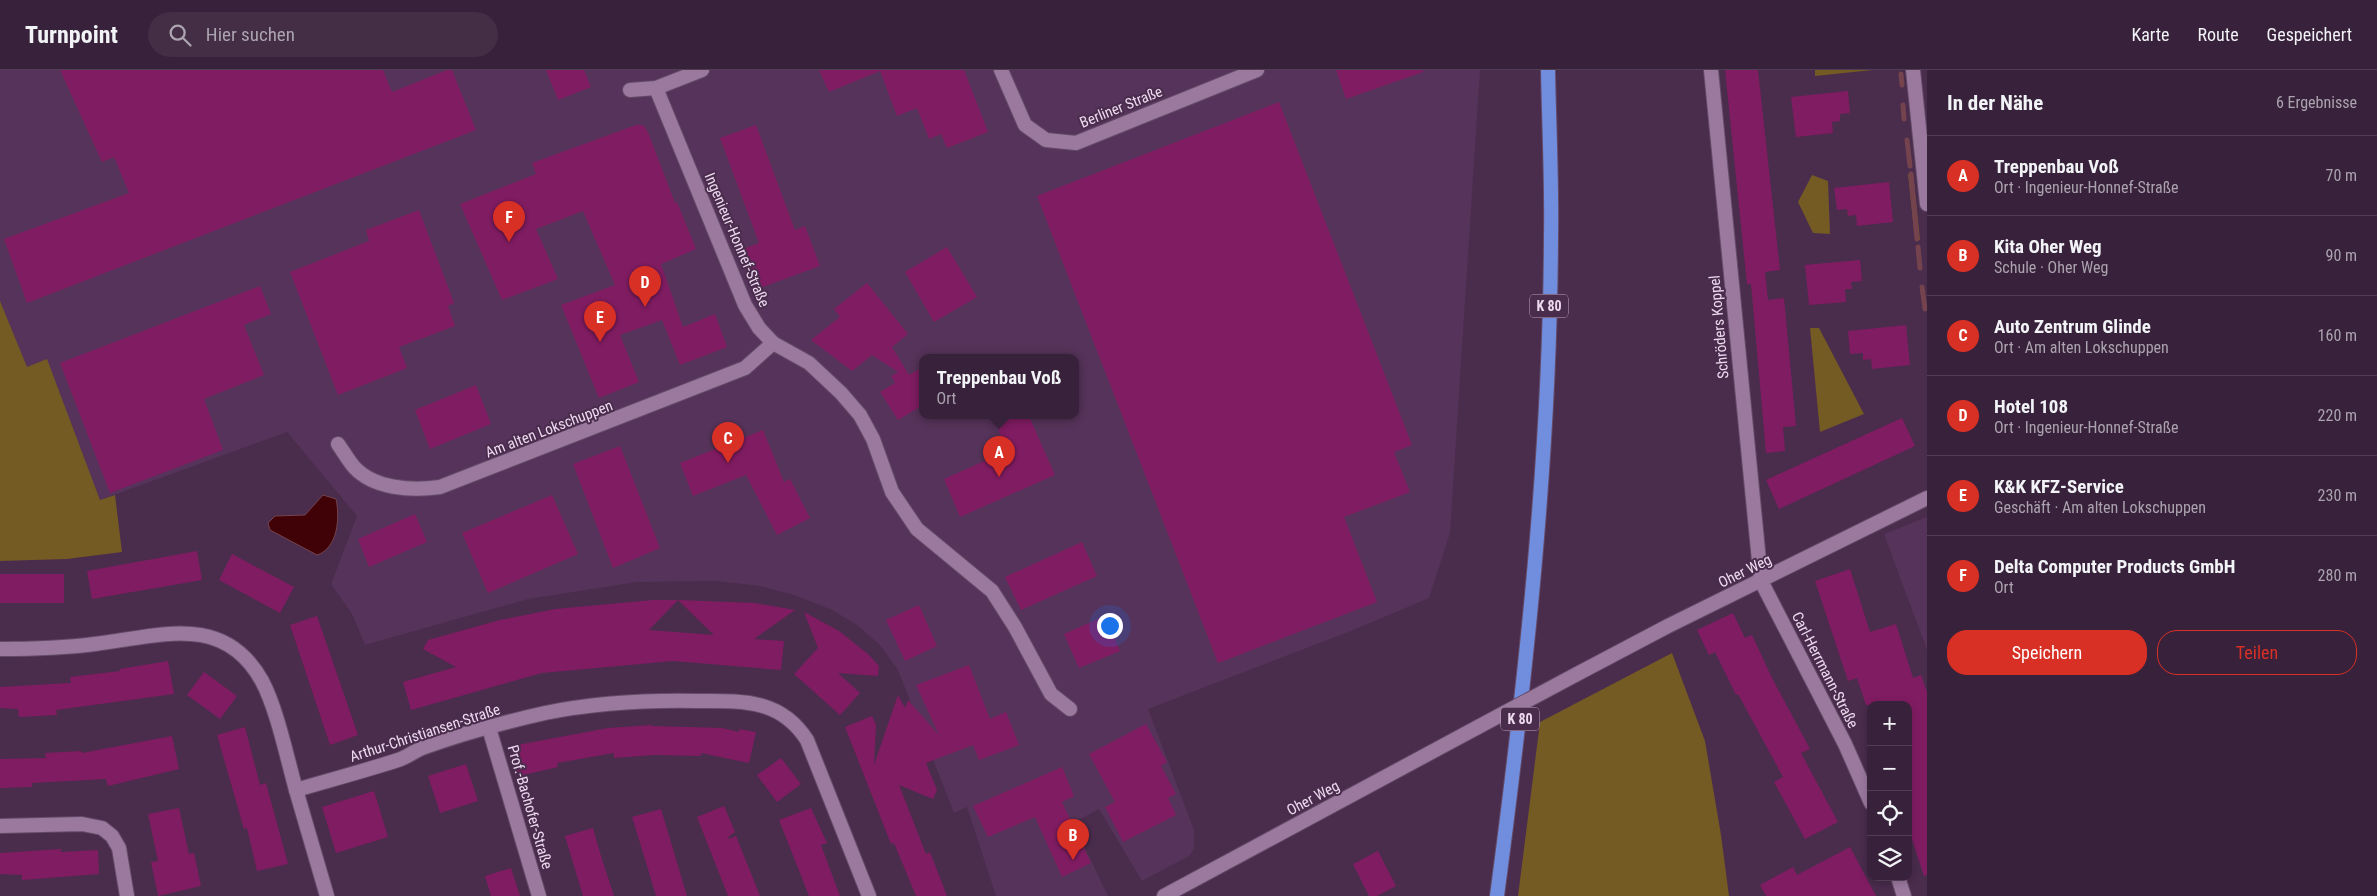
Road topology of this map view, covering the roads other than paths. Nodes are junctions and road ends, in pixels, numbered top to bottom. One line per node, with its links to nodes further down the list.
1 (702, 70): 7 (street)
2 (1001, 70): 3 (street, Berliner Straße)
3 (1257, 70)
4 (1548, 70): 26 (highway, K 80)
5 (1711, 70): 13 (street, Schröders Koppel)
6 (1913, 70): 9 (street)
7 (656, 88): 8 (street); 10 (street, Ingenieur-Honnef-Straße)
8 (630, 90)
9 (1927, 204)
10 (773, 343): 11 (street, Am alten Lokschuppen); 15 (street, Ingenieur-Honnef-Straße)
11 (338, 444)
12 (1927, 498): 13 (street, Oher Weg)
13 (1762, 581): 18 (street, Carl-Herrmann-Straße); 25 (street, Oher Weg, bridge)
14 (0, 649): 17 (street)
15 (1070, 709)
16 (489, 728): 17 (street, Arthur-Christiansen-Straße); 23 (street, Prof.-Bachofer-Straße); 24 (street, Arthur-Christiansen-Straße)
17 (296, 790): 22 (street)
18 (1867, 794)
19 (0, 826): 21 (street)
20 (1899, 881): 27 (street)
21 (127, 896)
22 (327, 896)
23 (539, 896)
24 (869, 896)
25 (1164, 896)
26 (1497, 896)
27 (1904, 896)

